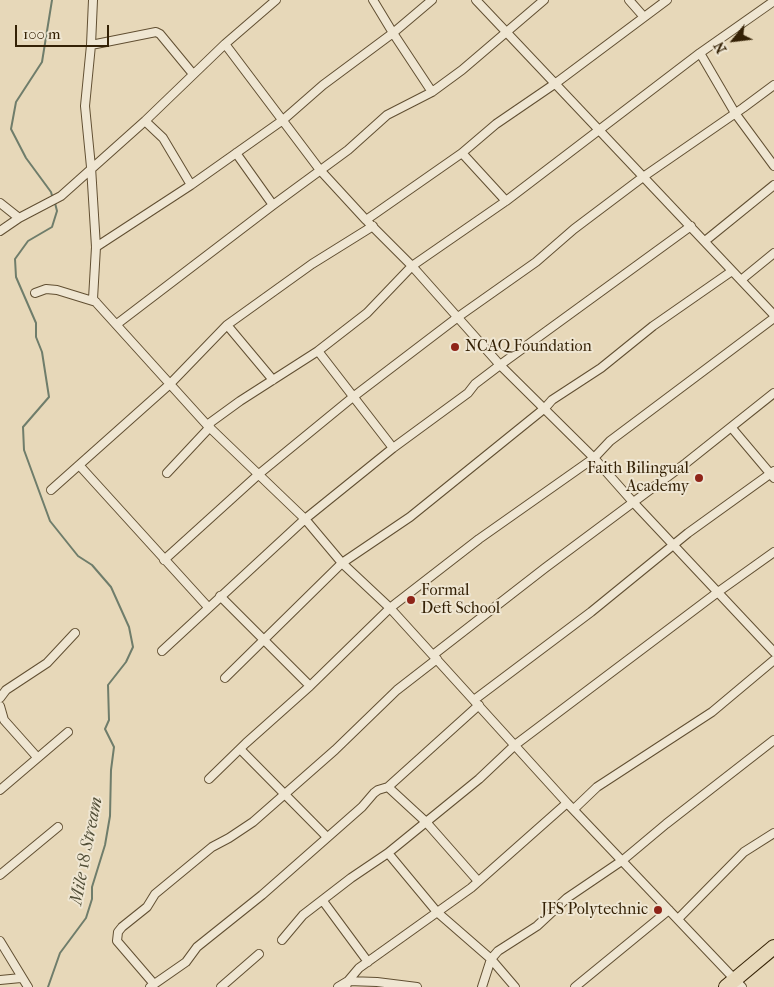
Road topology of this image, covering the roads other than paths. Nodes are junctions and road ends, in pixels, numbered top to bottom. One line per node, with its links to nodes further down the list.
1 (93, 0): 14 (street)
2 (276, 0): 13 (street)
3 (372, 0): 11 (street)
4 (432, 0): 11 (street)
5 (476, 0): 12 (street)
6 (544, 0): 12 (street)
7 (629, 0): 10 (street)
8 (666, 0): 10 (street)
9 (774, 1): 15 (street)
10 (644, 17): 17 (street)
11 (393, 32): 19 (street); 22 (street)
12 (507, 32): 17 (street); 19 (street)
13 (225, 44): 16 (street); 22 (street)
14 (91, 45): 16 (street); 27 (street)
15 (700, 52): 20 (street); 23 (street)
16 (193, 74): 21 (street)
17 (556, 83): 23 (street); 25 (street)
18 (774, 85): 20 (street)
19 (432, 92): 28 (street)
20 (735, 113): 26 (street); 29 (street)
21 (145, 120): 27 (street); 30 (street)
22 (283, 120): 24 (street); 28 (street)
23 (600, 130): 29 (street); 32 (street)
24 (236, 153): 30 (street); 34 (street)
25 (462, 153): 32 (street); 36 (street)
26 (774, 166)
27 (91, 167): 35 (street); 41 (street)
28 (320, 170): 34 (street); 36 (street)
29 (643, 177): 38 (street); 48 (street)
30 (191, 185): 41 (street)
31 (774, 185): 40 (street)
32 (506, 201): 43 (street)
33 (0, 203): 35 (street)
34 (273, 205): 50 (street)
35 (19, 218): 39 (street)
36 (366, 220): 37 (street)
37 (373, 226): 43 (street); 51 (street)
38 (691, 226): 40 (street); 53 (street)
39 (0, 231)
40 (705, 241): 44 (street)
41 (96, 247): 47 (street)
42 (774, 253): 45 (street)
43 (412, 266): 48 (street); 52 (street)
44 (732, 271): 45 (street); 58 (street)
45 (741, 280): 49 (street)
46 (35, 293): 47 (street)
47 (96, 302): 50 (street)
48 (458, 317): 53 (street); 57 (street)
49 (774, 317): 62 (street)
50 (117, 324): 55 (street)
51 (227, 325): 54 (street); 55 (street)
52 (318, 351): 54 (street); 57 (street)
53 (500, 365): 58 (street); 61 (street)
54 (273, 380): 59 (street)
55 (170, 384): 59 (street); 63 (street)
56 (774, 393): 60 (street)
57 (353, 397): 61 (street); 65 (street)
58 (545, 408): 62 (street); 73 (street)
59 (209, 426): 64 (street); 65 (street)
60 (731, 427): 66 (street); 68 (street)
61 (393, 448): 69 (street)
62 (594, 458): 68 (street); 77 (street)
63 (79, 465): 67 (street); 72 (street)
64 (167, 473)
65 (258, 474): 69 (street); 72 (street)
66 (773, 474): 70 (street)
67 (51, 490)
68 (633, 502): 70 (street); 82 (street)
69 (305, 520): 73 (street); 75 (street)
70 (674, 546): 74 (street); 87 (street)
71 (774, 552): 74 (street)
72 (164, 560): 76 (street)
73 (342, 563): 77 (street); 79 (street)
74 (718, 592): 81 (street); 91 (street)
75 (220, 596): 76 (street); 79 (street)
76 (208, 607): 80 (street)
77 (390, 608): 82 (street); 85 (street)
78 (75, 633): 86 (street)
79 (262, 640): 84 (street); 85 (street)
80 (162, 651)
81 (774, 652)
82 (435, 657): 87 (street); 97 (street)
83 (774, 660): 99 (street)
84 (225, 678)
85 (310, 686): 92 (street)
86 (0, 698)
87 (476, 702): 91 (street); 95 (street)
88 (0, 706): 93 (street)
89 (68, 732): 93 (street)
90 (774, 740): 105 (street)
91 (515, 745): 98 (street); 100 (street)
92 (240, 749): 94 (street); 97 (street)
93 (38, 757): 96 (street)
94 (209, 779)
95 (388, 787): 100 (street); 103 (street)
96 (0, 790)
97 (284, 793): 103 (street); 122 (street)
98 (567, 803): 99 (street); 107 (street)
99 (574, 809): 105 (street)
100 (426, 822): 104 (street); 107 (street)
101 (58, 827): 106 (street)
102 (774, 833): 111 (street)
103 (327, 837): 122 (street)
104 (388, 853): 108 (street); 110 (street)
105 (623, 860): 109 (street); 116 (street)
106 (0, 875)
107 (478, 882): 110 (street)
108 (322, 901): 112 (street); 117 (street)
109 (669, 910): 111 (street); 129 (street)
110 (437, 912): 116 (street); 117 (street)
111 (678, 919): 121 (street)
112 (282, 940)
113 (0, 941): 118 (street)
114 (774, 947): 121 (highway)
115 (259, 954): 124 (street)
116 (490, 959): 127 (street); 128 (street)
117 (368, 962): 120 (street)
118 (22, 978): 119 (street); 123 (street)
119 (0, 980)
120 (347, 984): 125 (street); 126 (street)
121 (734, 985)
122 (152, 986)
123 (28, 987)
124 (221, 987)
125 (338, 987)
126 (413, 987)
127 (482, 987)
128 (515, 987)
129 (575, 987)

